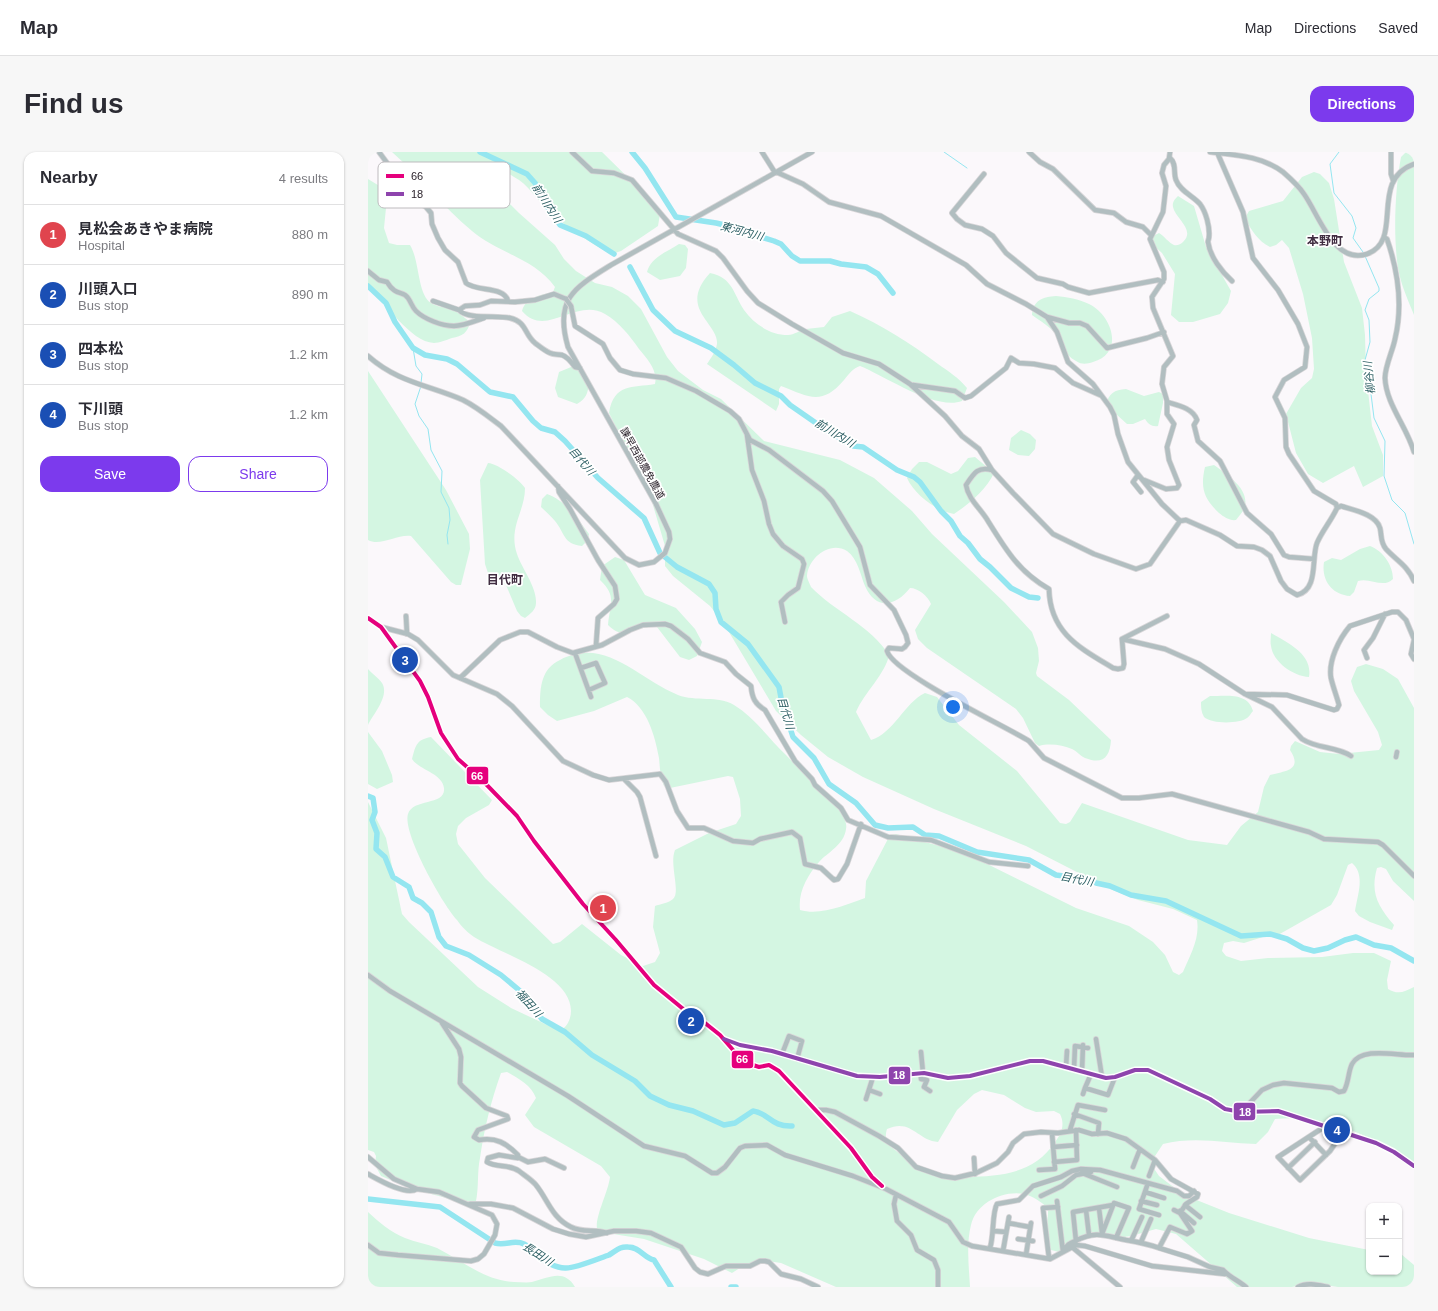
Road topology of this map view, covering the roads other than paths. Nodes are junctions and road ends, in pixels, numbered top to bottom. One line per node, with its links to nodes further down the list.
1 (379, 152): 12 (street)
2 (572, 152): 18 (street)
3 (762, 152): 14 (street)
4 (812, 152): 14 (street, 諫早西部農免農道)
5 (1030, 152): 19 (street)
6 (1170, 152): 11 (street)
7 (1210, 152): 8 (street)
8 (1218, 152): 10 (street); 41 (street)
9 (1392, 152): 16 (street)
10 (1232, 153): 20 (street)
11 (1170, 158): 19 (street); 22 (street)
12 (386, 162)
13 (1414, 164): 16 (street)
14 (777, 171): 18 (street, 諫早西部農免農道); 28 (street)
15 (984, 174): 23 (street)
16 (1393, 180): 20 (street)
17 (427, 208): 25 (street)
18 (674, 230): 31 (street, 諫早西部農免農道); 32 (street)
19 (1150, 234): 23 (street)
20 (1384, 237): 36 (street)
21 (368, 271): 27 (street)
22 (1232, 281)
23 (1163, 282): 29 (street)
24 (433, 301): 26 (street)
25 (508, 301): 26 (street); 35 (street, bridge)
26 (459, 310): 27 (street)
27 (485, 317): 31 (street)
28 (1047, 317): 29 (street); 33 (street)
29 (1164, 332): 34 (street)
30 (368, 356): 39 (street, 諫早西部農免農道)
31 (580, 368): 39 (street, 諫早西部農免農道)
32 (910, 384): 33 (street); 37 (street)
33 (1102, 396): 38 (street)
34 (1167, 402): 38 (street); 43 (street)
35 (747, 433): 49 (street); 70 (street)
36 (1414, 452)
37 (992, 470): 42 (street); 52 (street)
38 (1140, 477): 40 (street); 42 (street)
39 (558, 486): 54 (street)
40 (1141, 492)
41 (1337, 508): 43 (street); 44 (street)
42 (1180, 520): 43 (street)
43 (1314, 559)
44 (1414, 581)
45 (1385, 614): 53 (street); 56 (street); 61 (street)
46 (406, 616): 51 (street)
47 (1167, 616): 52 (street)
48 (368, 618): 50 (street)
49 (785, 622)
50 (380, 627): 51 (street); 73 (street)
51 (407, 634): 59 (street)
52 (1122, 639): 61 (street)
53 (1414, 639): 57 (street)
54 (596, 646): 55 (street); 67 (street)
55 (575, 653): 58 (street); 59 (street)
56 (1367, 658)
57 (1414, 658)
58 (581, 668): 60 (street); 60 (street)
59 (460, 678): 66 (street)
60 (589, 690): 62 (street)
61 (1246, 694): 64 (street)
62 (591, 697)
63 (1397, 752): 65 (street)
64 (1351, 756)
65 (1396, 757)
66 (624, 778): 67 (street); 68 (street)
67 (860, 824): 69 (street)
68 (656, 856)
69 (1028, 866)
70 (1414, 876)
71 (368, 975): 72 (street)
72 (442, 1023): 111 (street); 129 (street)
73 (724, 1039): 77 (street); 94 (street)
74 (1096, 1039): 86 (street)
75 (1067, 1051): 80 (street)
76 (921, 1052): 83 (street)
77 (782, 1054): 79 (street); 79 (street)
78 (1414, 1055): 96 (street)
79 (797, 1059): 85 (street)
80 (1066, 1067): 81 (street); 83 (street)
81 (1074, 1069): 82 (street); 82 (street)
82 (1082, 1071): 84 (street)
83 (922, 1073): 85 (street); 90 (street)
84 (1091, 1074): 86 (street); 88 (street)
85 (873, 1077): 89 (street)
86 (1102, 1077): 87 (street)
87 (1114, 1077): 88 (street); 96 (street)
88 (1085, 1088): 92 (street)
89 (869, 1090): 91 (street); 93 (street)
90 (930, 1091)
91 (880, 1094)
92 (1082, 1094)
93 (866, 1099)
94 (816, 1110): 123 (street); 129 (street)
95 (1106, 1110): 97 (street)
96 (1241, 1112): 98 (street)
97 (1074, 1114): 99 (street); 103 (street)
98 (1324, 1127): 102 (street); 104 (street)
99 (1070, 1130): 100 (street); 101 (street)
100 (1076, 1130): 103 (street); 106 (street)
101 (1052, 1133): 107 (street); 123 (street)
102 (1342, 1133): 109 (street); 115 (street)
103 (1098, 1134): 108 (street)
104 (1309, 1137): 105 (street); 118 (street)
105 (1315, 1142): 109 (street); 118 (street)
106 (1077, 1145): 107 (street); 114 (street)
107 (1053, 1147): 114 (street)
108 (1140, 1149): 113 (street); 116 (street)
109 (1326, 1155): 118 (street)
110 (368, 1157): 128 (street)
111 (518, 1157): 117 (street); 153 (street)
112 (974, 1158): 123 (street)
113 (1155, 1160): 125 (street); 130 (street)
114 (1054, 1162): 119 (street)
115 (1414, 1166)
116 (1133, 1167)
117 (564, 1168)
118 (1288, 1168)
119 (1039, 1170)
120 (1077, 1170): 121 (street); 124 (street); 151 (street)
121 (1095, 1171): 124 (street); 126 (street)
122 (368, 1174): 128 (street)
123 (975, 1174)
124 (1082, 1175): 127 (street); 133 (street)
125 (1149, 1176)
126 (1148, 1183): 130 (street); 131 (street)
127 (1118, 1187)
128 (417, 1189): 137 (street)
129 (886, 1189): 132 (street)
130 (1194, 1191): 140 (street)
131 (1145, 1192): 134 (street); 136 (street)
132 (896, 1195): 164 (street); 172 (street)
133 (1040, 1196)
134 (1164, 1198)
135 (1058, 1201): 141 (street)
136 (1141, 1201): 139 (street); 146 (street)
137 (470, 1204): 153 (street); 162 (street)
138 (1113, 1205): 142 (street); 154 (street); 156 (street)
139 (1157, 1205)
140 (1185, 1205): 145 (street); 148 (street)
141 (1058, 1207): 167 (street); 169 (street)
142 (1099, 1208): 143 (street); 154 (street)
143 (1086, 1210): 155 (street); 159 (street)
144 (1174, 1210): 145 (street)
145 (1180, 1212): 150 (street); 165 (street)
146 (1159, 1215)
147 (1142, 1217): 160 (street)
148 (1200, 1217)
149 (1151, 1219): 161 (street)
150 (1194, 1223)
151 (994, 1231): 152 (street); 164 (street)
152 (1006, 1232): 158 (street); 166 (street)
153 (607, 1233): 171 (street)
154 (1102, 1234): 155 (street); 156 (street)
155 (1089, 1235): 159 (street)
156 (1116, 1238): 160 (street)
157 (1018, 1239): 158 (street)
158 (1031, 1241): 168 (street)
159 (1076, 1241): 167 (street)
160 (1131, 1241): 161 (street)
161 (1141, 1242): 165 (street)
162 (368, 1245)
163 (1072, 1247): 167 (street); 170 (street); 173 (street)
164 (990, 1248): 166 (street)
165 (1160, 1248): 170 (street)
166 (1003, 1251): 168 (street)
167 (1063, 1251): 169 (street)
168 (1026, 1255): 169 (street)
169 (1049, 1258)
170 (1225, 1274): 174 (street)
171 (818, 1287)
172 (938, 1287)
173 (1120, 1287)
174 (1246, 1287)
175 (1298, 1287): 176 (street)
176 (1328, 1287)

